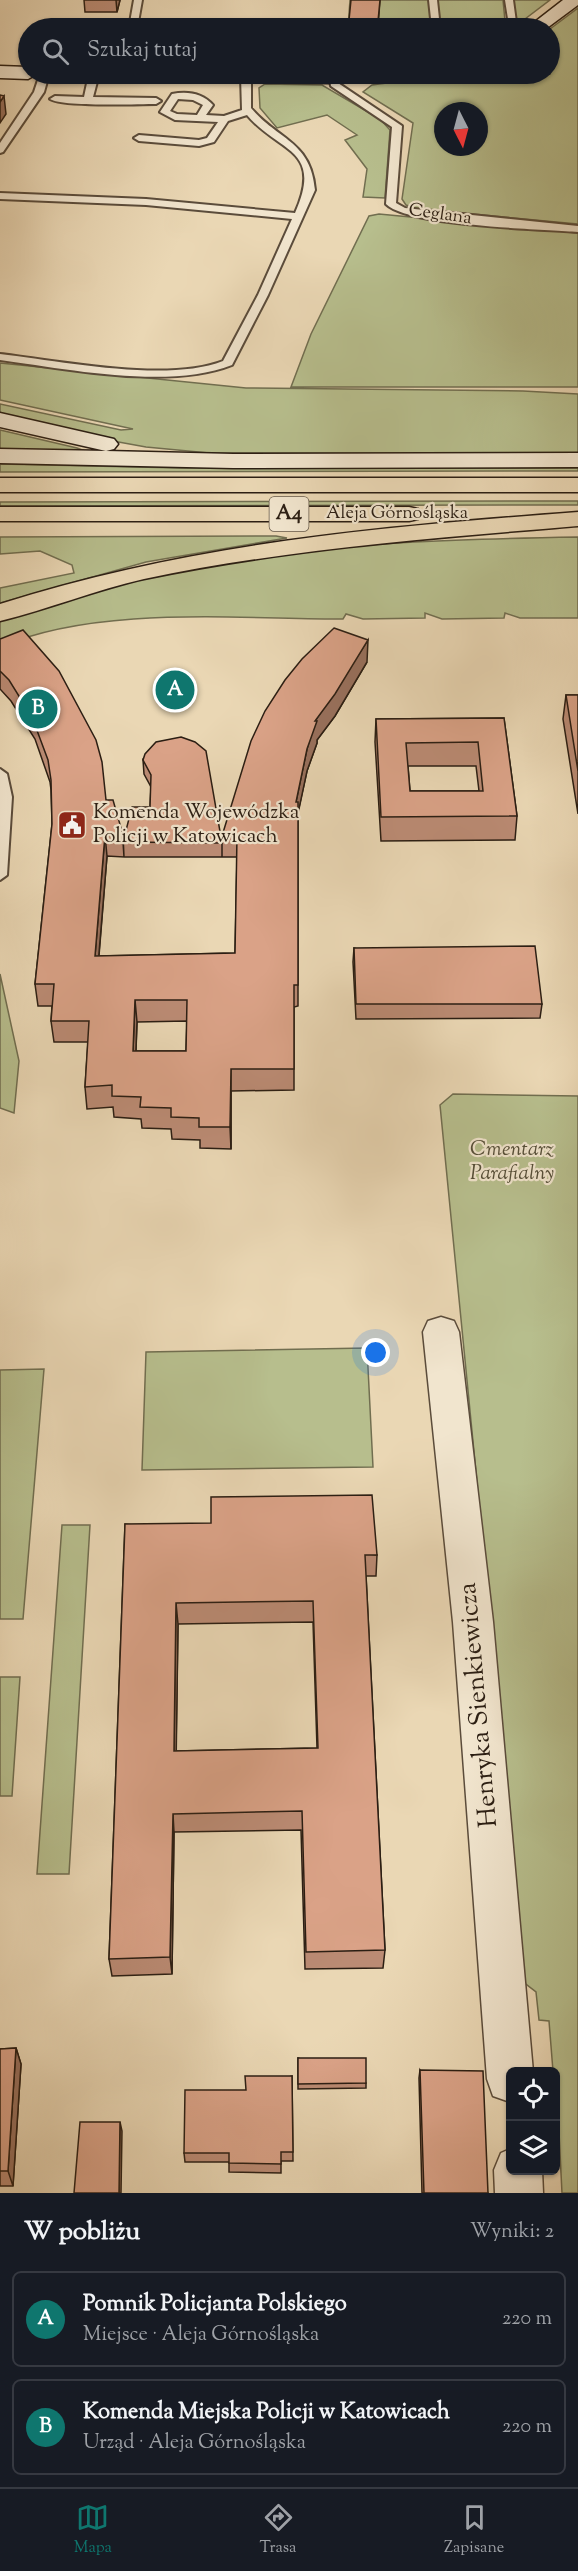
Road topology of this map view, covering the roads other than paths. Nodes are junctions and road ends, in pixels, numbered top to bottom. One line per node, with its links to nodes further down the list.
1 (138, 0): 5 (lane)
2 (433, 0): 6 (lane)
3 (509, 0): 7 (lane)
4 (574, 0): 8 (street)
5 (135, 18)
6 (435, 18)
7 (511, 18)
8 (550, 18)
9 (0, 72): 10 (street)
10 (18, 73)
11 (41, 84): 22 (lane)
12 (92, 84): 16 (lane)
13 (249, 84): 18 (lane)
14 (334, 84): 25 (lane, Ceglana)
15 (55, 99): 16 (lane)
16 (88, 100): 17 (lane)
17 (156, 101)
18 (248, 111): 20 (lane); 24 (lane)
19 (201, 116): 20 (lane)
20 (225, 119): 21 (lane)
21 (139, 138)
22 (0, 150)
23 (0, 196): 24 (lane)
24 (297, 216): 26 (lane)
25 (578, 229)
26 (0, 357)
27 (0, 420): 30 (street)
28 (0, 456): 30 (street)
29 (578, 460): 30 (street)
30 (233, 461)
31 (0, 485): 32 (highway, Aleja Górnośląska / A4)
32 (578, 485)
33 (0, 514): 34 (highway, Aleja Górnośląska / A4)
34 (578, 514)
35 (578, 519): 36 (highway)
36 (0, 613)
37 (0, 774): 38 (lane)
38 (2, 825): 39 (lane)
39 (0, 875)
40 (441, 1332): 41 (street, Henryka Sienkiewicza)
41 (509, 2067)
42 (518, 2175): 43 (street)
43 (519, 2193)

